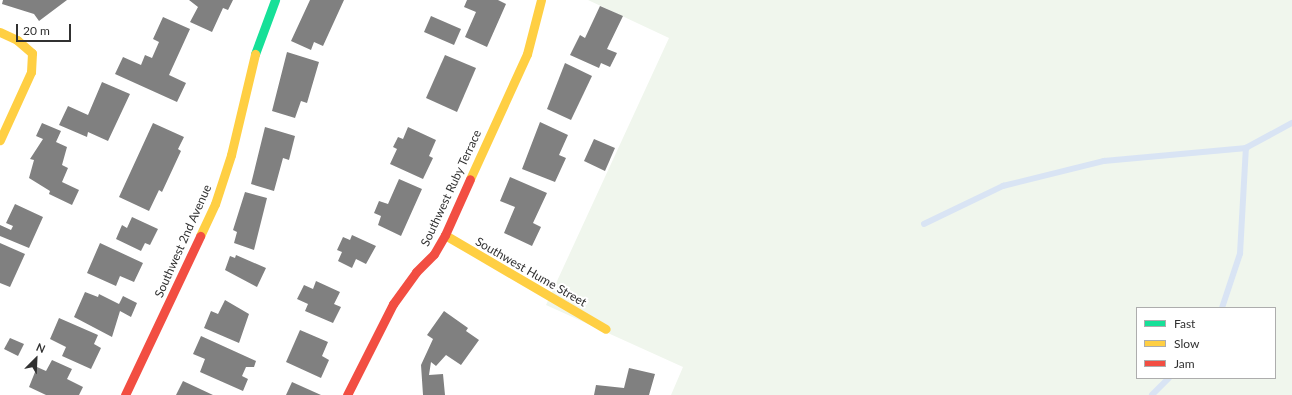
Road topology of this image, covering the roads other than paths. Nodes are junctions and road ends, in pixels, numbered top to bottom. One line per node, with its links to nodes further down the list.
1 (275, 0): 7 (street, Southwest 2nd Avenue)
2 (541, 0): 5 (street, Southwest Ruby Terrace)
3 (0, 32): 4 (street)
4 (0, 140)
5 (445, 234): 6 (street, Southwest Hume Street); 8 (street, Southwest Ruby Terrace)
6 (606, 329)
7 (126, 395)
8 (347, 395)

